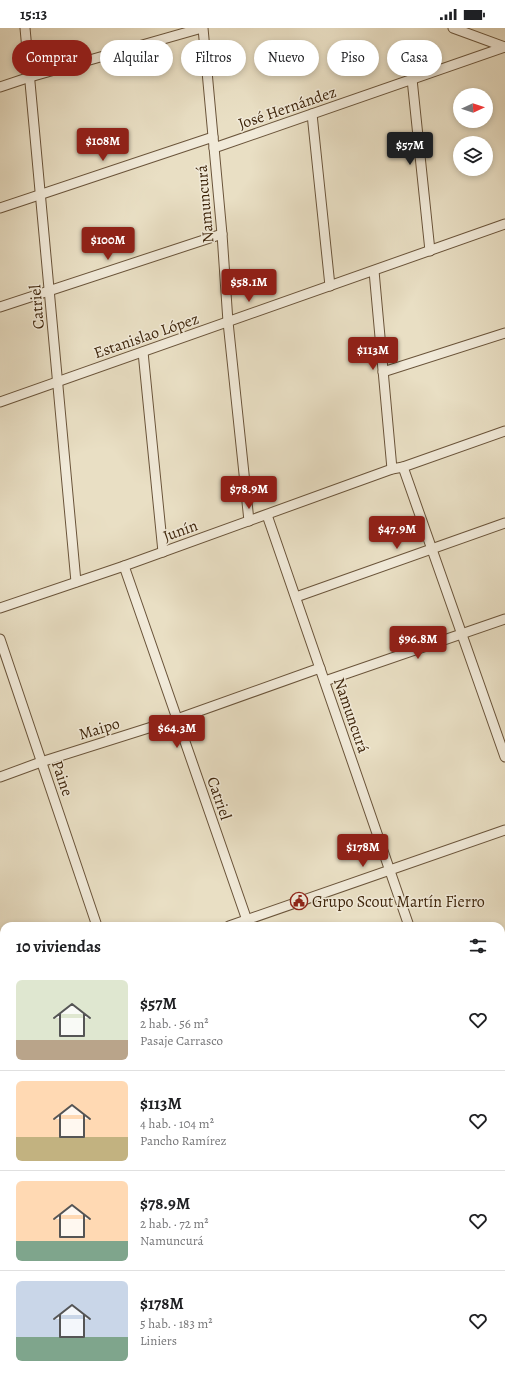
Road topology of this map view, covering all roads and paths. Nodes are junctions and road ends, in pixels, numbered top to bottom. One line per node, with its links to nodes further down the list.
1 (25, 28): 5 (street, Catriel)
2 (202, 28): 5 (street); 9 (street, Namuncurá)
3 (453, 28): 4 (street)
4 (505, 47): 6 (street, José Hernández)
5 (30, 77): 7 (street); 11 (street, Catriel)
6 (412, 79): 8 (street, José Hernández); 15 (street)
7 (0, 87)
8 (312, 114): 10 (street, José Hernández); 17 (street)
9 (213, 137): 10 (street, Namuncurá); 11 (street)
10 (214, 148): 14 (street, Namuncurá)
11 (40, 194): 12 (street); 18 (street, Catriel)
12 (0, 208)
13 (505, 224): 15 (street, Estanislao López)
14 (222, 234): 18 (street); 20 (street, Namuncurá)
15 (430, 251): 16 (street, Estanislao López)
16 (374, 271): 17 (street, Estanislao López); 23 (street)
17 (330, 286): 20 (street, Estanislao López)
18 (49, 291): 19 (street); 24 (street, Catriel)
19 (0, 307)
20 (228, 322): 22 (street, Estanislao López); 30 (street, Namuncurá)
21 (505, 333): 23 (street)
22 (143, 352): 24 (street, Estanislao López); 33 (street)
23 (383, 372): 28 (street)
24 (58, 382): 25 (street, Estanislao López); 35 (street, Catriel)
25 (0, 402)
26 (505, 431): 27 (street, Junín)
27 (404, 467): 28 (street, Junín); 32 (street)
28 (392, 468): 29 (street, Junín)
29 (267, 515): 30 (street, Junín); 36 (street, Namuncurá)
30 (249, 521): 33 (street, Junín)
31 (505, 522): 32 (street)
32 (432, 549): 36 (street); 39 (street)
33 (163, 552): 34 (street, Junín)
34 (124, 566): 35 (street, Junín); 43 (street, Catriel)
35 (76, 582): 37 (street, Junín)
36 (296, 597): 41 (street, Namuncurá)
37 (0, 608)
38 (505, 619): 39 (street)
39 (462, 634): 42 (street); 44 (street)
40 (0, 639): 45 (street, Paine)
41 (320, 668): 42 (street, Namuncurá); 43 (street, Maipo)
42 (325, 681): 48 (street, Namuncurá)
43 (177, 719): 45 (street, Maipo); 50 (street, Catriel)
44 (505, 757)
45 (41, 762): 46 (street, Maipo); 49 (street, Paine)
46 (0, 777)
47 (505, 830): 48 (street)
48 (390, 870): 51 (street); 52 (street, Namuncurá)
49 (96, 922)
50 (248, 922)
51 (251, 922)
52 (408, 922)

